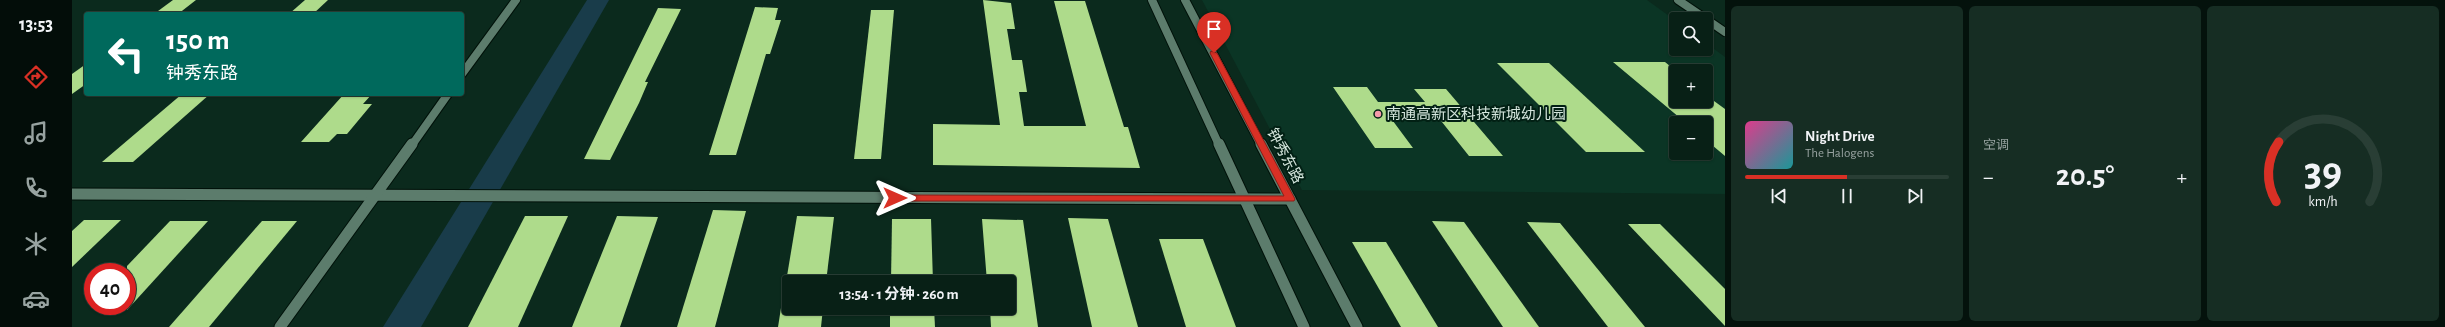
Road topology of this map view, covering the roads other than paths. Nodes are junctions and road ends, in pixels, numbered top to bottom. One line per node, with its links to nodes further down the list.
1 (516, 0): 8 (street)
2 (1152, 0): 12 (street)
3 (1186, 0): 13 (street, 钟秀东路)
4 (1678, 0): 5 (street)
5 (1696, 12)
6 (1713, 24): 7 (street)
7 (1725, 32)
8 (464, 71)
9 (447, 96): 11 (street)
10 (72, 194): 11 (street)
11 (375, 194): 12 (street); 14 (street)
12 (1244, 199): 13 (street); 15 (street)
13 (1290, 199): 16 (street, 钟秀东路)
14 (280, 327)
15 (1304, 327)
16 (1357, 327)

